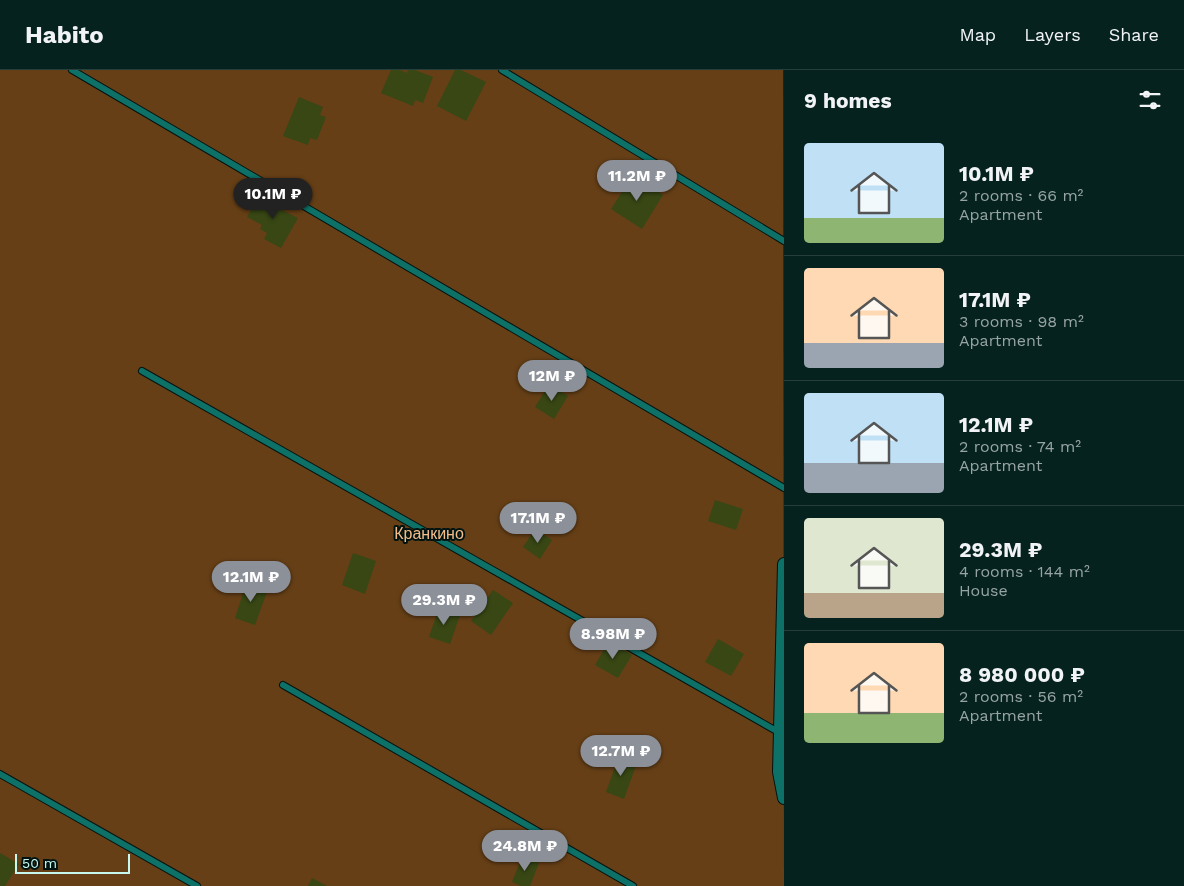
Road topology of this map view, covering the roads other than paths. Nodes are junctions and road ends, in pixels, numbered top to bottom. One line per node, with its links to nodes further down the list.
1 (72, 70): 5 (lane)
2 (502, 70): 3 (lane)
3 (784, 241)
4 (142, 371): 8 (lane)
5 (784, 488)
6 (784, 564): 8 (street)
7 (283, 684): 12 (lane)
8 (780, 733): 10 (street)
9 (0, 774): 11 (lane)
10 (784, 798)
11 (197, 886)
12 (633, 886)

